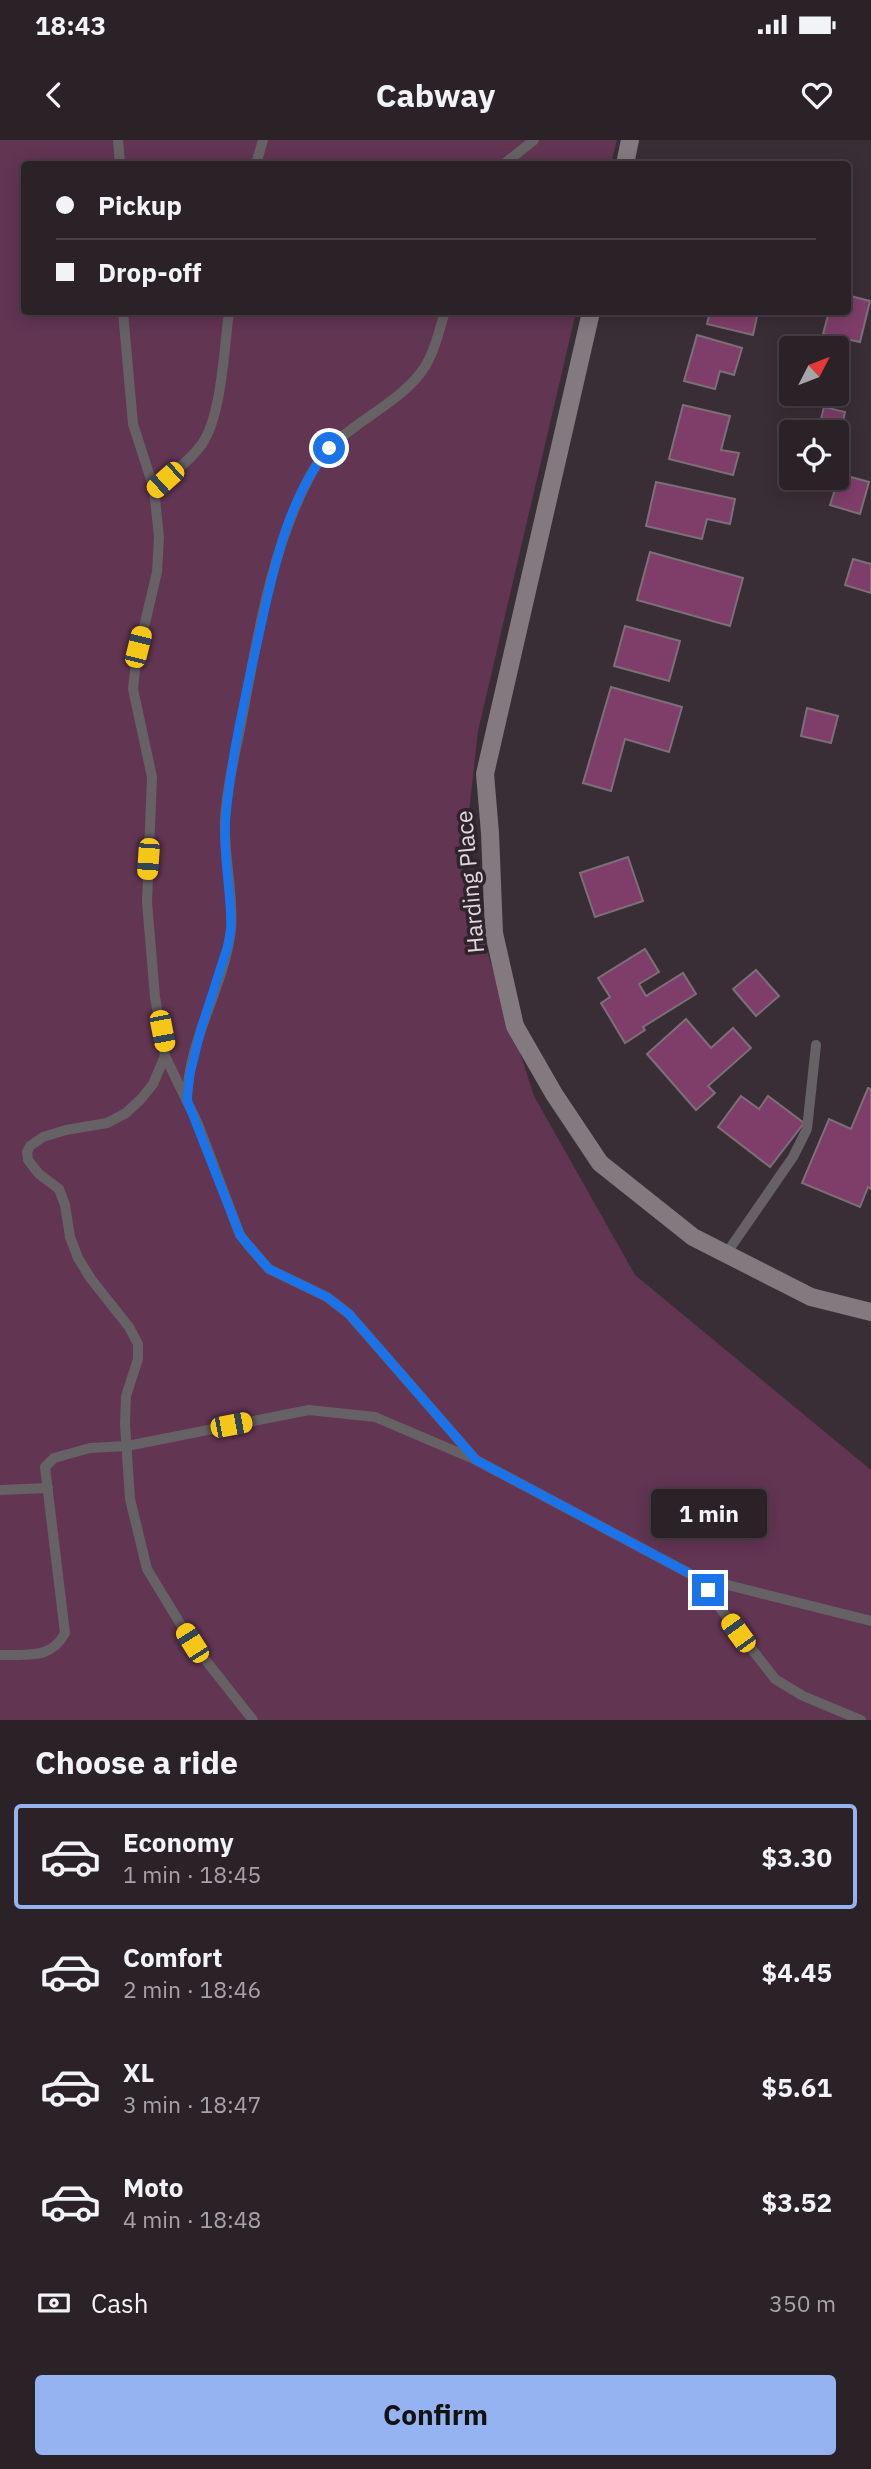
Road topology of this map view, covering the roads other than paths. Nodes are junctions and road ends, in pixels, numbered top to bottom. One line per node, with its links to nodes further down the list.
1 (118, 140): 5 (lane)
2 (263, 140): 6 (lane)
3 (534, 140): 7 (lane)
4 (630, 140): 8 (main road)
5 (120, 161)
6 (257, 161)
7 (508, 161)
8 (626, 161)
9 (123, 315): 13 (lane)
10 (229, 315): 13 (lane)
11 (444, 315): 16 (lane)
12 (590, 315): 17 (main road, Harding Place)
13 (155, 489): 15 (lane)
14 (816, 1045): 17 (lane)
15 (165, 1056): 16 (lane); 19 (lane)
16 (187, 1100): 20 (lane)
17 (726, 1254): 18 (main road, Harding Place)
18 (871, 1312)
19 (127, 1446): 20 (lane); 21 (lane); 26 (lane)
20 (476, 1460): 23 (lane)
21 (48, 1488): 22 (lane); 25 (lane)
22 (0, 1490)
23 (696, 1577): 24 (lane); 27 (lane)
24 (871, 1621)
25 (0, 1655)
26 (253, 1720)
27 (861, 1720)

